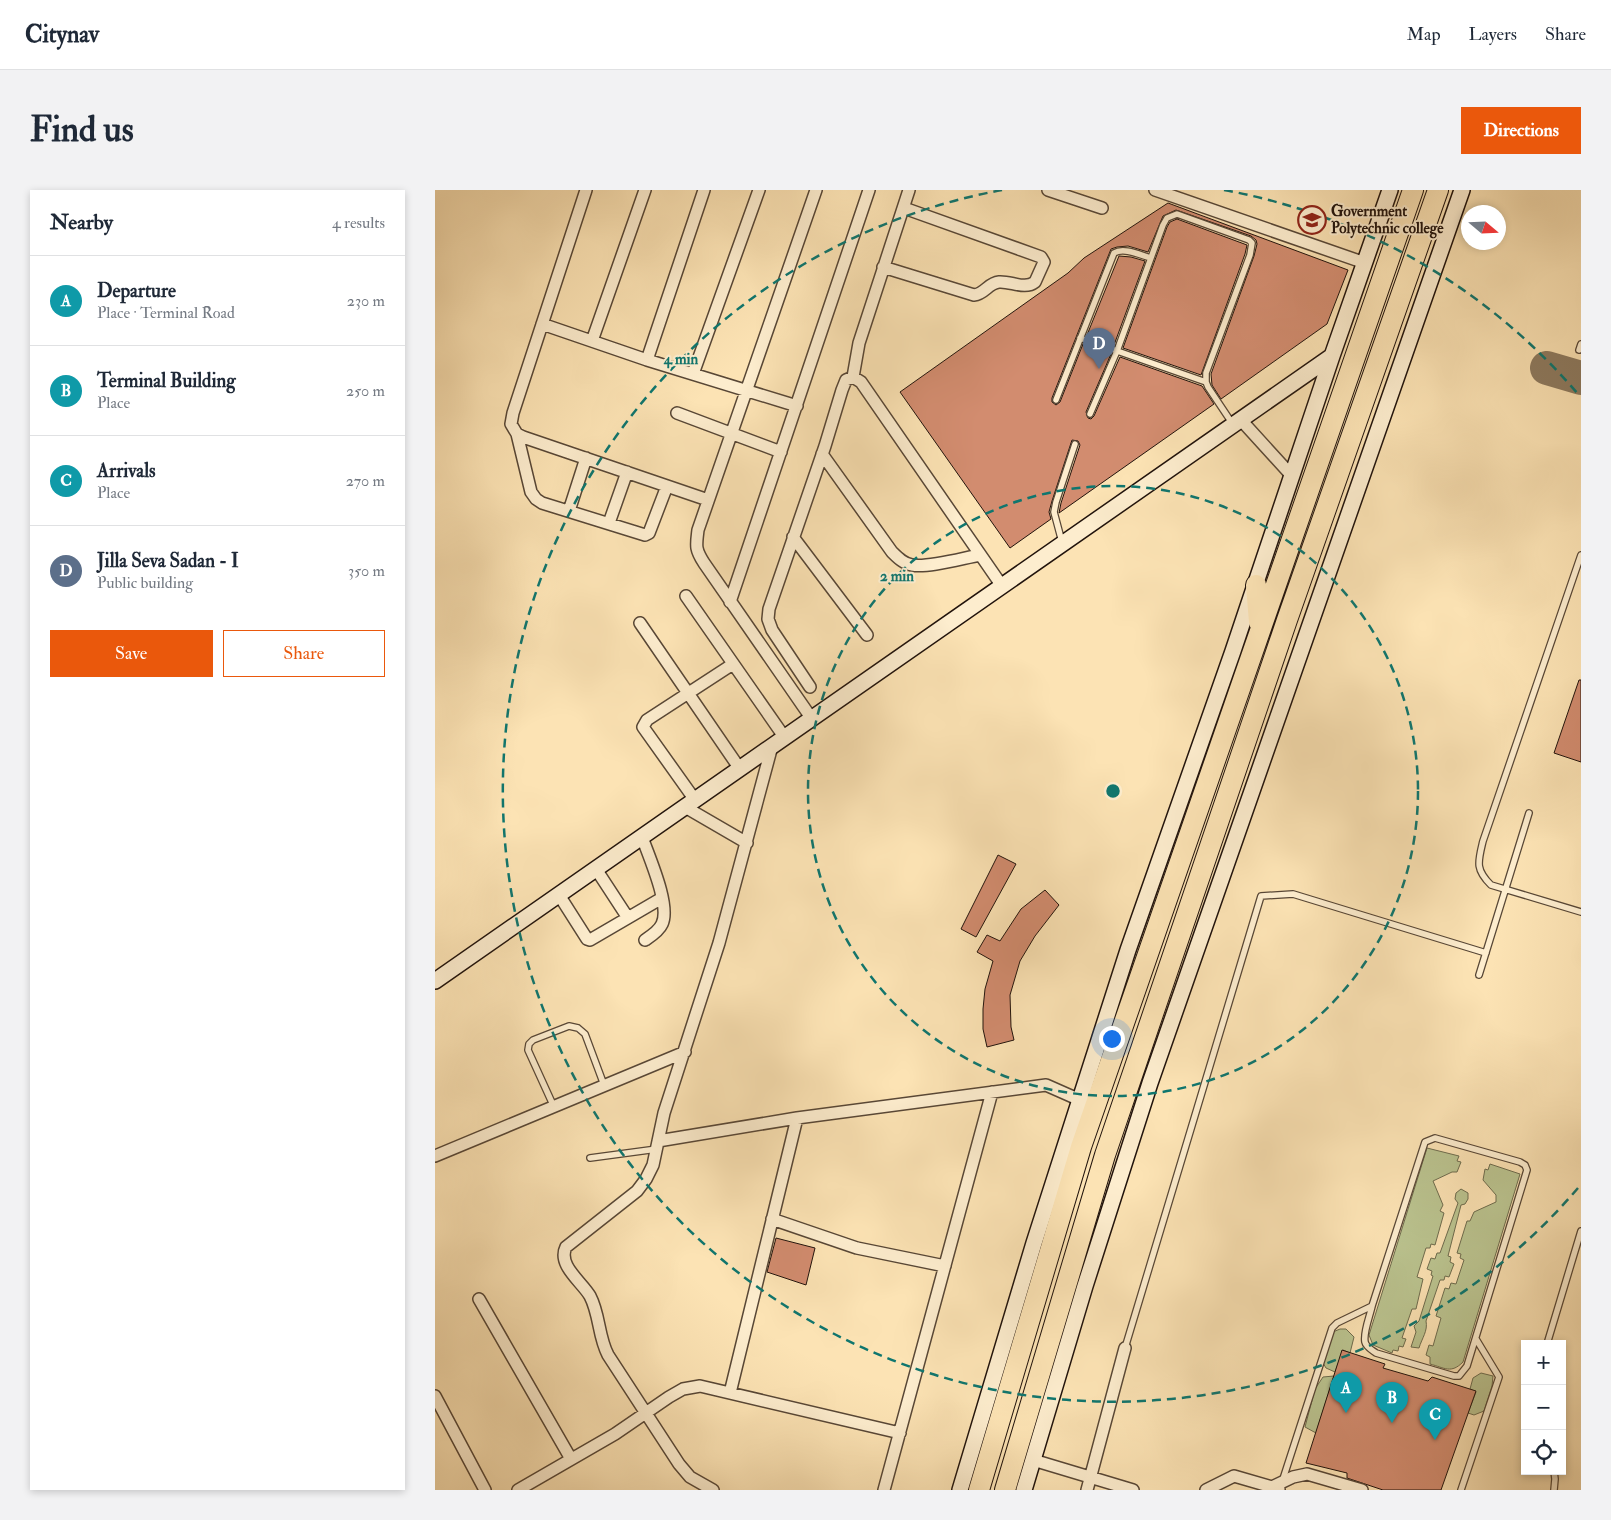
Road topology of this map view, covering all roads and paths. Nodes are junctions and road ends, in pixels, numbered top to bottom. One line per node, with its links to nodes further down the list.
1 (586, 190): 19 (street)
2 (645, 190): 21 (street)
3 (704, 190): 24 (street)
4 (759, 190): 25 (street)
5 (816, 190): 28 (street)
6 (869, 190): 30 (street)
7 (909, 190): 14 (street)
8 (1048, 190): 15 (street)
9 (1155, 190): 17 (street)
10 (1391, 190): 17 (street)
11 (1413, 190): 55 (highway)
12 (1438, 190): 111 (highway)
13 (1462, 190): 100 (street)
14 (903, 208): 18 (street); 18 (street)
15 (1103, 208)
16 (1151, 258): 20 (lane); 22 (lane); 27 (lane)
17 (1365, 263): 23 (street)
18 (883, 268): 26 (street)
19 (542, 324): 21 (street); 35 (street)
20 (1080, 338): 22 (lane); 29 (lane)
21 (592, 341): 24 (street)
22 (1117, 352): 27 (lane); 32 (lane)
23 (1332, 356): 33 (street); 41 (street)
24 (647, 360): 25 (street)
25 (693, 374): 28 (street)
26 (853, 378): 38 (street); 48 (street)
27 (1205, 382): 33 (lane)
28 (747, 390): 30 (street); 34 (street)
29 (1056, 400)
30 (797, 406): 37 (street)
31 (677, 413): 34 (street)
32 (1090, 414)
33 (1237, 422): 41 (street); 47 (street)
34 (732, 433): 37 (street); 43 (street)
35 (517, 434): 39 (street); 44 (street)
36 (1075, 444): 47 (lane)
37 (781, 452): 53 (street)
38 (822, 454): 46 (street); 48 (street)
39 (586, 458): 40 (street); 44 (street)
40 (627, 472): 42 (street); 45 (street)
41 (1292, 476): 50 (street)
42 (667, 486): 43 (street); 45 (street)
43 (708, 500): 53 (street)
44 (569, 511): 45 (street)
45 (609, 523)
46 (793, 537): 56 (street); 58 (street)
47 (1063, 544): 51 (street)
48 (981, 555): 51 (street)
49 (1581, 555): 69 (lane)
50 (1256, 585): 55 (highway); 81 (street)
51 (1002, 586): 60 (street)
52 (686, 596): 57 (street)
53 (730, 602): 60 (street)
54 (640, 623): 59 (street)
55 (1259, 631): 110 (highway)
56 (867, 635)
57 (733, 664): 59 (street); 61 (street)
58 (810, 687)
59 (688, 693): 63 (street); 64 (street)
60 (811, 719): 61 (street)
61 (785, 738): 62 (street)
62 (772, 746): 63 (street); 67 (street)
63 (740, 769): 64 (street)
64 (690, 804): 66 (street); 67 (street)
65 (1529, 813): 69 (lane)
66 (642, 837): 68 (street); 71 (street)
67 (747, 843): 78 (street)
68 (596, 869): 70 (street); 73 (street)
69 (1506, 889): 72 (lane); 75 (lane)
70 (559, 895): 73 (street); 77 (street)
71 (662, 898): 73 (street); 74 (street)
72 (1581, 912)
73 (629, 918)
74 (645, 940)
75 (1486, 953): 76 (lane); 94 (lane)
76 (1479, 975)
77 (435, 981)
78 (685, 1052): 79 (street); 84 (street)
79 (604, 1085): 82 (street); 82 (lane)
80 (992, 1092): 81 (street); 83 (street); 89 (street)
81 (1080, 1100): 109 (street)
82 (554, 1107): 85 (street)
83 (797, 1118): 84 (street); 87 (street)
84 (658, 1145): 86 (lane); 97 (street)
85 (435, 1156)
86 (590, 1158)
87 (772, 1219): 89 (street); 95 (street)
88 (1581, 1231): 93 (lane)
89 (945, 1266): 98 (street)
90 (479, 1299): 99 (street)
91 (1373, 1306): 92 (lane); 92 (lane); 103 (lane)
92 (1476, 1339): 116 (lane)
93 (1548, 1340)
94 (1125, 1348): 102 (street)
95 (730, 1393): 97 (street); 98 (street)
96 (435, 1396): 105 (street)
97 (646, 1413): 99 (street); 107 (street)
98 (900, 1433): 108 (street)
99 (571, 1459): 106 (street)
100 (1033, 1460): 102 (street); 104 (street)
101 (1554, 1475): 117 (lane)
102 (1091, 1477): 112 (street); 113 (street)
103 (1279, 1488): 114 (street); 115 (street)
104 (1028, 1489)
105 (485, 1490)
106 (518, 1490)
107 (713, 1490)
108 (884, 1490)
109 (960, 1490)
110 (979, 1490)
111 (1005, 1490)
112 (1087, 1490)
113 (1133, 1490)
114 (1206, 1490)
115 (1362, 1490)
116 (1461, 1490)
117 (1554, 1490)

